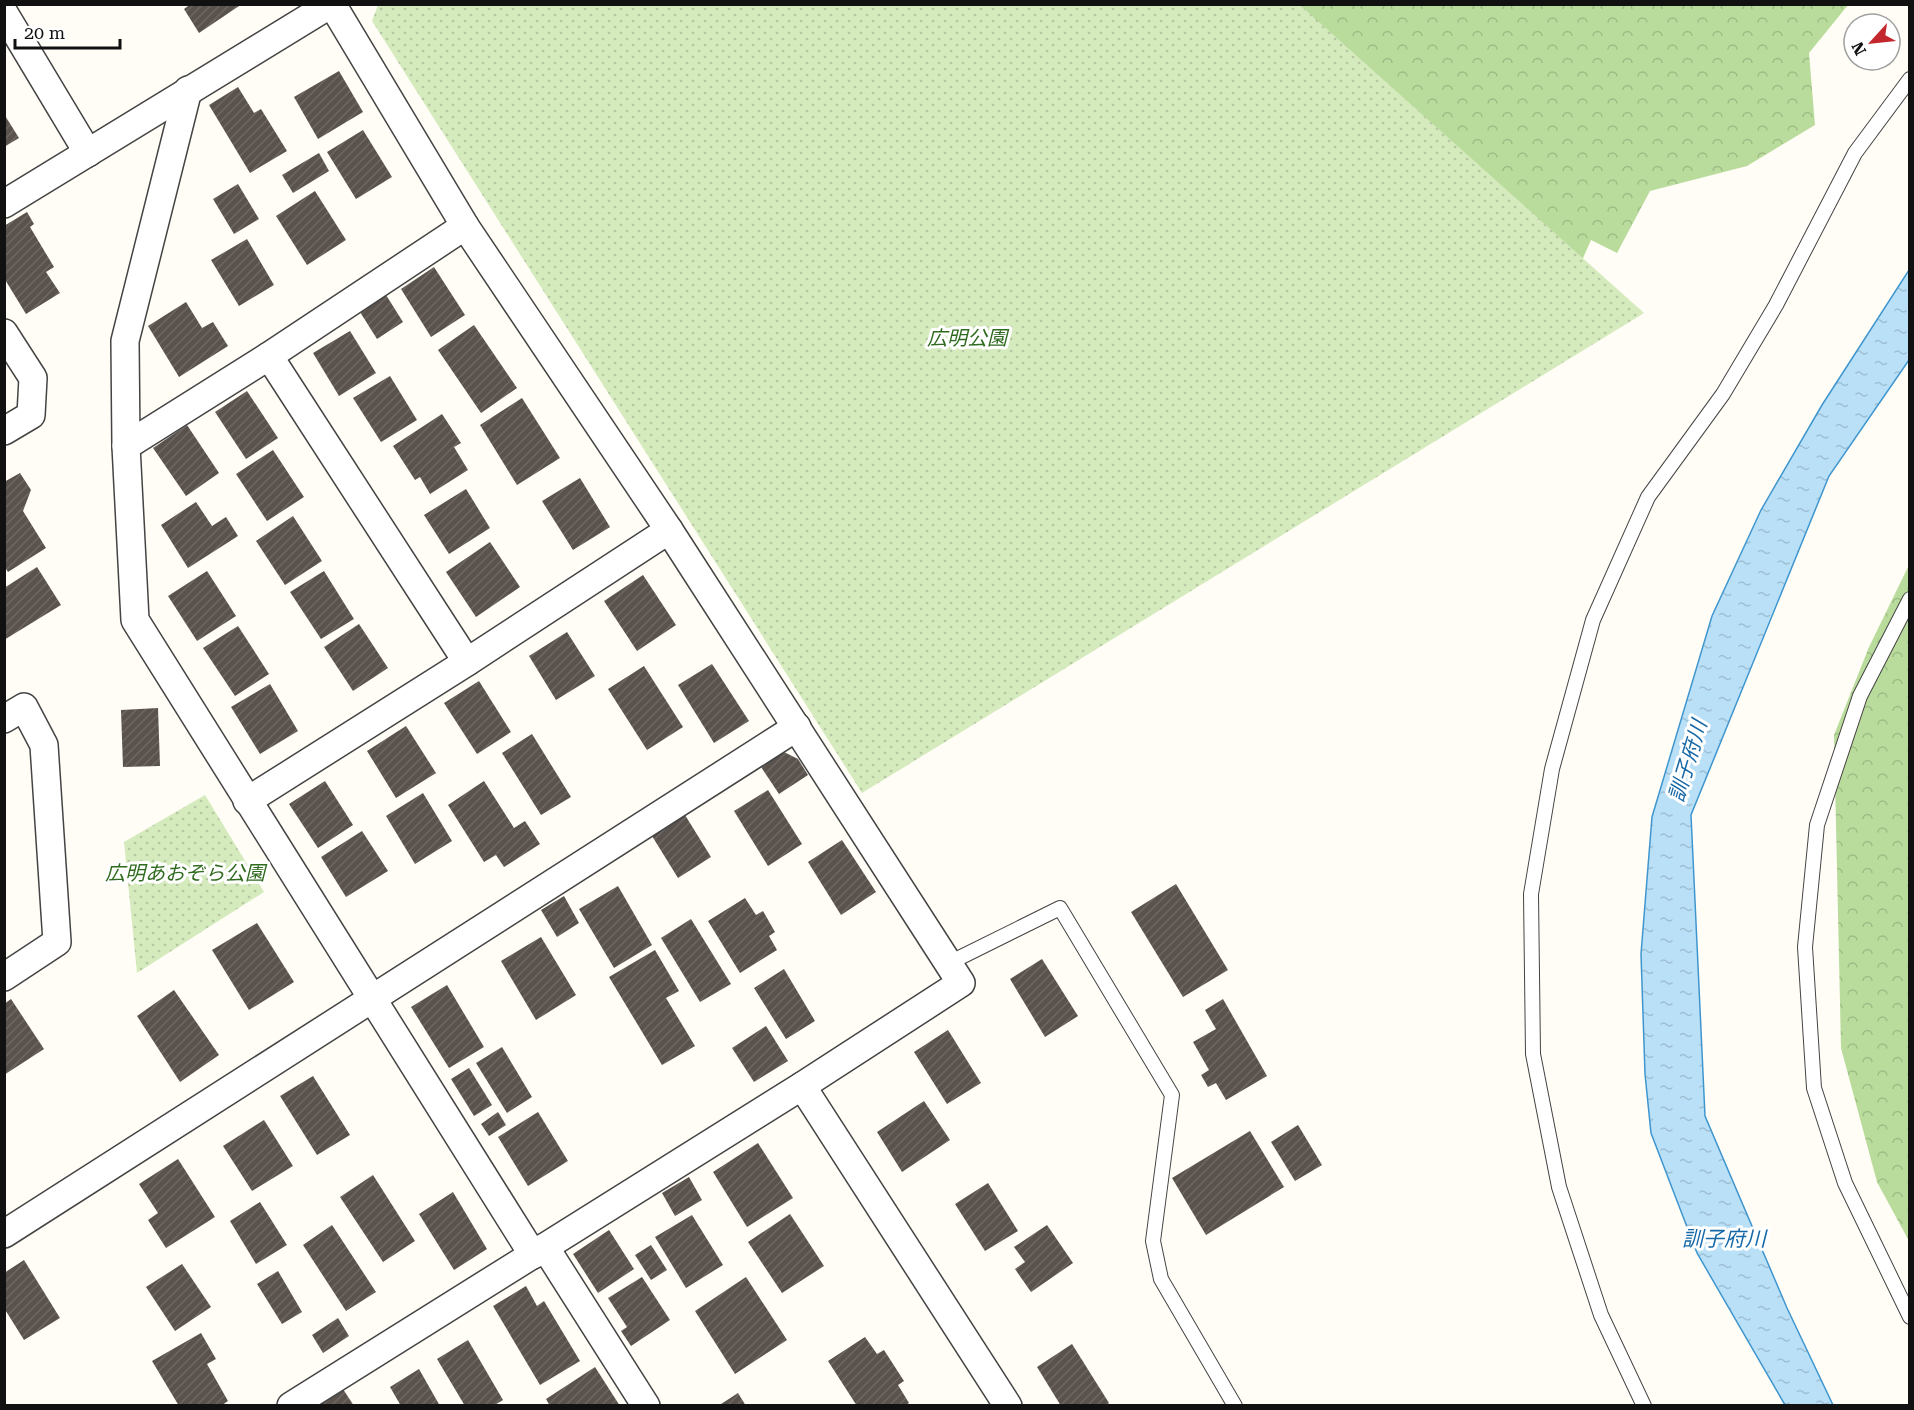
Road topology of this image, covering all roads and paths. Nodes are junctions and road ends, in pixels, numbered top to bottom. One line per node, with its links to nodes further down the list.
1 (332, 4): 4 (street); 7 (street)
2 (4, 13): 5 (street)
3 (1910, 79): 29 (lane)
4 (188, 90): 5 (street); 11 (street)
5 (88, 153): 6 (street)
6 (4, 204)
7 (465, 226): 9 (street); 12 (street)
8 (4, 333): 10 (street)
9 (269, 356): 11 (street); 14 (street)
10 (4, 431)
11 (126, 446): 17 (street)
12 (669, 530): 14 (street); 16 (street)
13 (1910, 599): 24 (lane)
14 (467, 662): 17 (street)
15 (4, 719): 19 (street)
16 (797, 727): 18 (street); 20 (street)
17 (247, 801): 20 (street)
18 (949, 963): 21 (street); 28 (lane)
19 (4, 977)
20 (374, 999): 22 (street); 23 (street)
21 (802, 1086): 23 (street); 27 (street)
22 (4, 1234)
23 (539, 1251): 25 (street); 26 (street)
24 (1910, 1317)
25 (291, 1406)
26 (646, 1406)
27 (1008, 1406)
28 (1235, 1406)
29 (1644, 1406)

